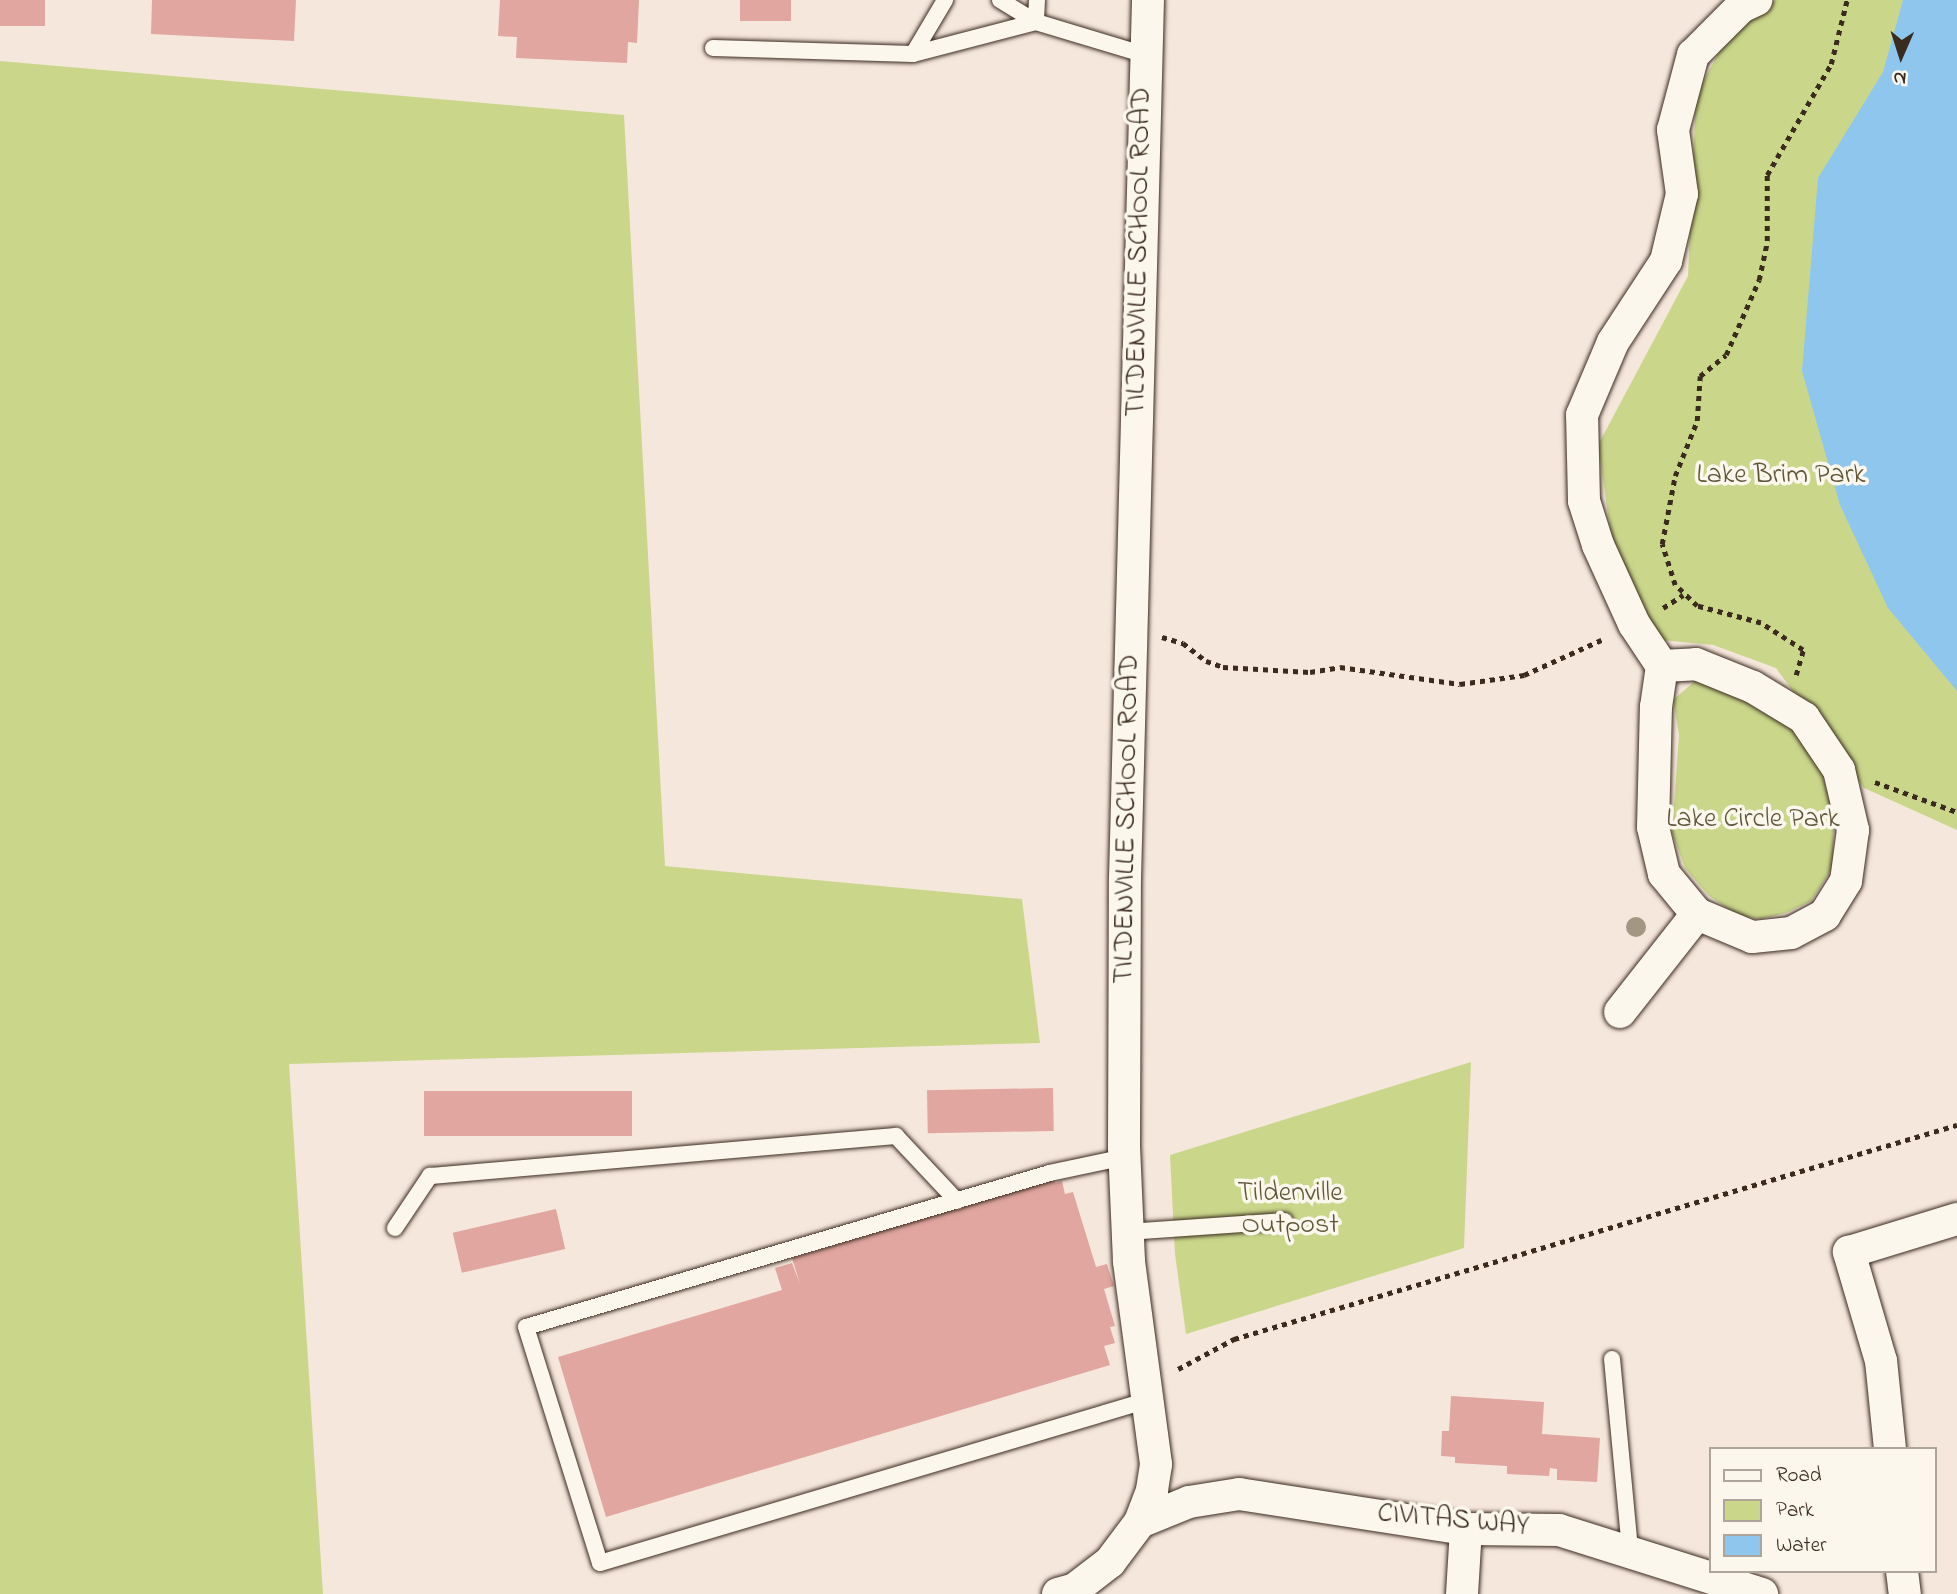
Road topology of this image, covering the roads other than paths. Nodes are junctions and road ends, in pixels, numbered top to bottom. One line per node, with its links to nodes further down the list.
1 (945, 0): 8 (lane)
2 (1000, 0): 6 (lane)
3 (1037, 0): 6 (lane)
4 (1148, 0): 9 (street, TILDENVILLE SCHOOL ROAD)
5 (1756, 0): 10 (street)
6 (1036, 22): 8 (lane); 9 (lane)
7 (713, 48): 8 (lane)
8 (913, 54)
9 (1145, 55): 13 (street, TILDENVILLE SCHOOL ROAD)
10 (1662, 666): 11 (street); 11 (street)
11 (1697, 914): 12 (street)
12 (1620, 1012)
13 (1125, 1152): 14 (lane); 18 (street, TILDENVILLE SCHOOL ROAD)
14 (957, 1201): 17 (lane); 20 (lane)
15 (1957, 1219): 21 (street)
16 (1284, 1221): 18 (lane)
17 (395, 1228)
18 (1128, 1232): 20 (street, TILDENVILLE SCHOOL ROAD)
19 (1612, 1359): 24 (lane)
20 (1145, 1401): 22 (street, TILDENVILLE SCHOOL ROAD)
21 (1890, 1447)
22 (1140, 1522): 23 (street, CIVITAS WAY); 26 (street, TILDENVILLE SCHOOL ROAD)
23 (1466, 1528): 24 (street, CIVITAS WAY); 27 (street)
24 (1630, 1551): 28 (street, CIVITAS WAY)
25 (1902, 1573): 29 (street)
26 (1058, 1594)
27 (1462, 1594)
28 (1762, 1594)
29 (1905, 1594)

